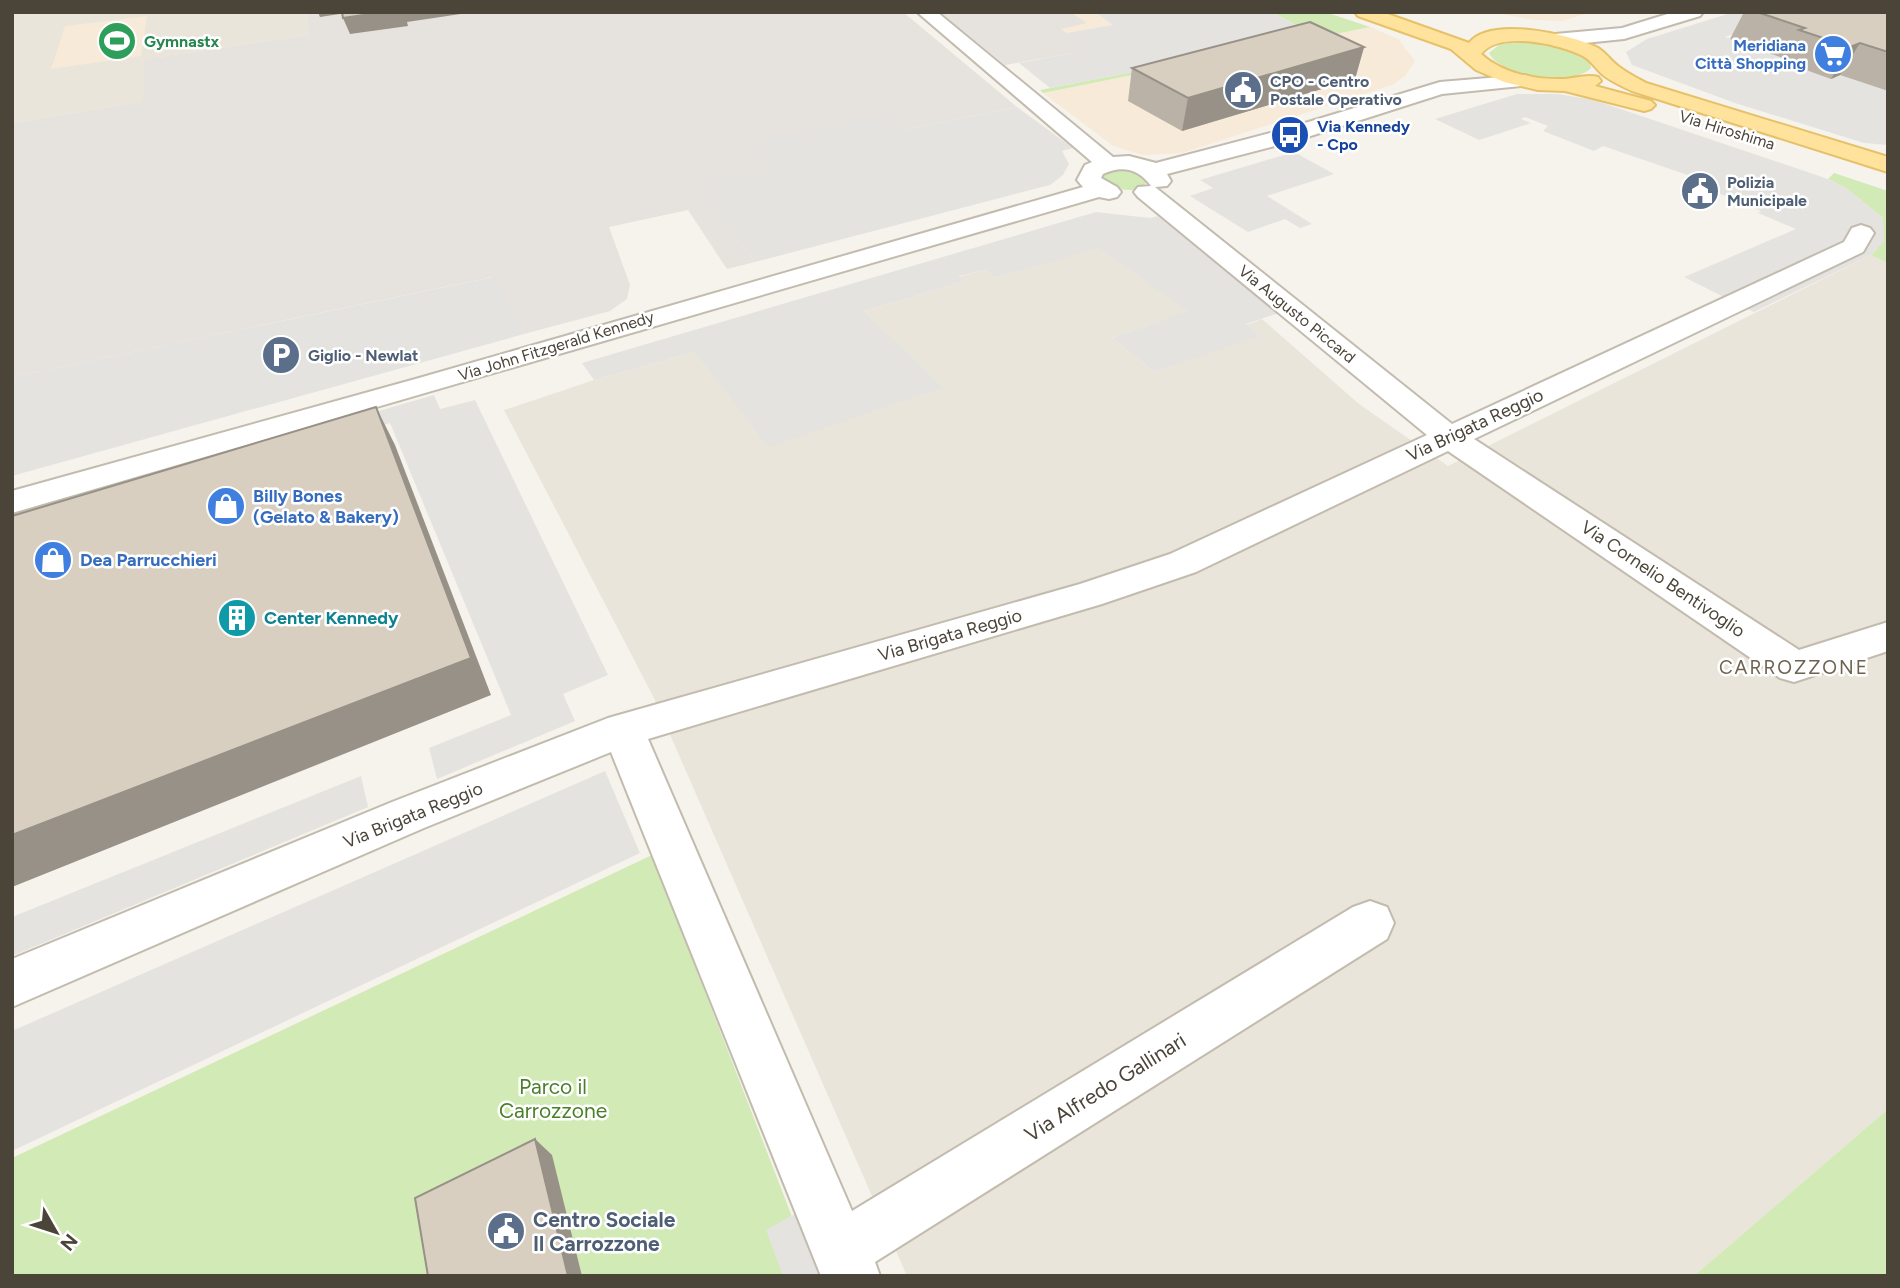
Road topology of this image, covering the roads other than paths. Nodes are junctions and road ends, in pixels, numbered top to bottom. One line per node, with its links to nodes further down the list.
1 (926, 12): 14 (street)
2 (1364, 12): 8 (main road, Via Hiroshima)
3 (1398, 12): 6 (main road, Via Hiroshima)
4 (1693, 12): 5 (street)
5 (1625, 33): 7 (street); 9 (street)
6 (1504, 36): 7 (main road, Via Hiroshima); 8 (main road, Via Hiroshima)
7 (1555, 40): 9 (main road, Via Hiroshima)
8 (1474, 57): 10 (main road, Via Hiroshima); 12 (street, Via John Fitzgerald Kennedy)
9 (1604, 63): 11 (main road, Via Hiroshima); 13 (main road, Via Hiroshima)
10 (1524, 81): 11 (main road, Via Hiroshima); 12 (street, Via John Fitzgerald Kennedy)
11 (1565, 85): 16 (main road, Via Hiroshima)
12 (1440, 88): 15 (street, Via John Fitzgerald Kennedy)
13 (1888, 165)
14 (1104, 176): 15 (street, Via John Fitzgerald Kennedy); 19 (street, Via John Fitzgerald Kennedy)
15 (1152, 181): 18 (street, Via Augusto Piccard)
16 (1888, 183)
17 (1861, 233): 18 (street, Via Brigata Reggio)
18 (1449, 438): 20 (street, Via Cornelio Bentivoglio); 21 (street, Via Brigata Reggio)
19 (12, 502)
20 (1888, 635)
21 (622, 730): 23 (street, Via Brigata Reggio); 24 (street, Via Alfredo Gallinari)
22 (1370, 923): 24 (street, Via Alfredo Gallinari)
23 (12, 983)
24 (846, 1263)

